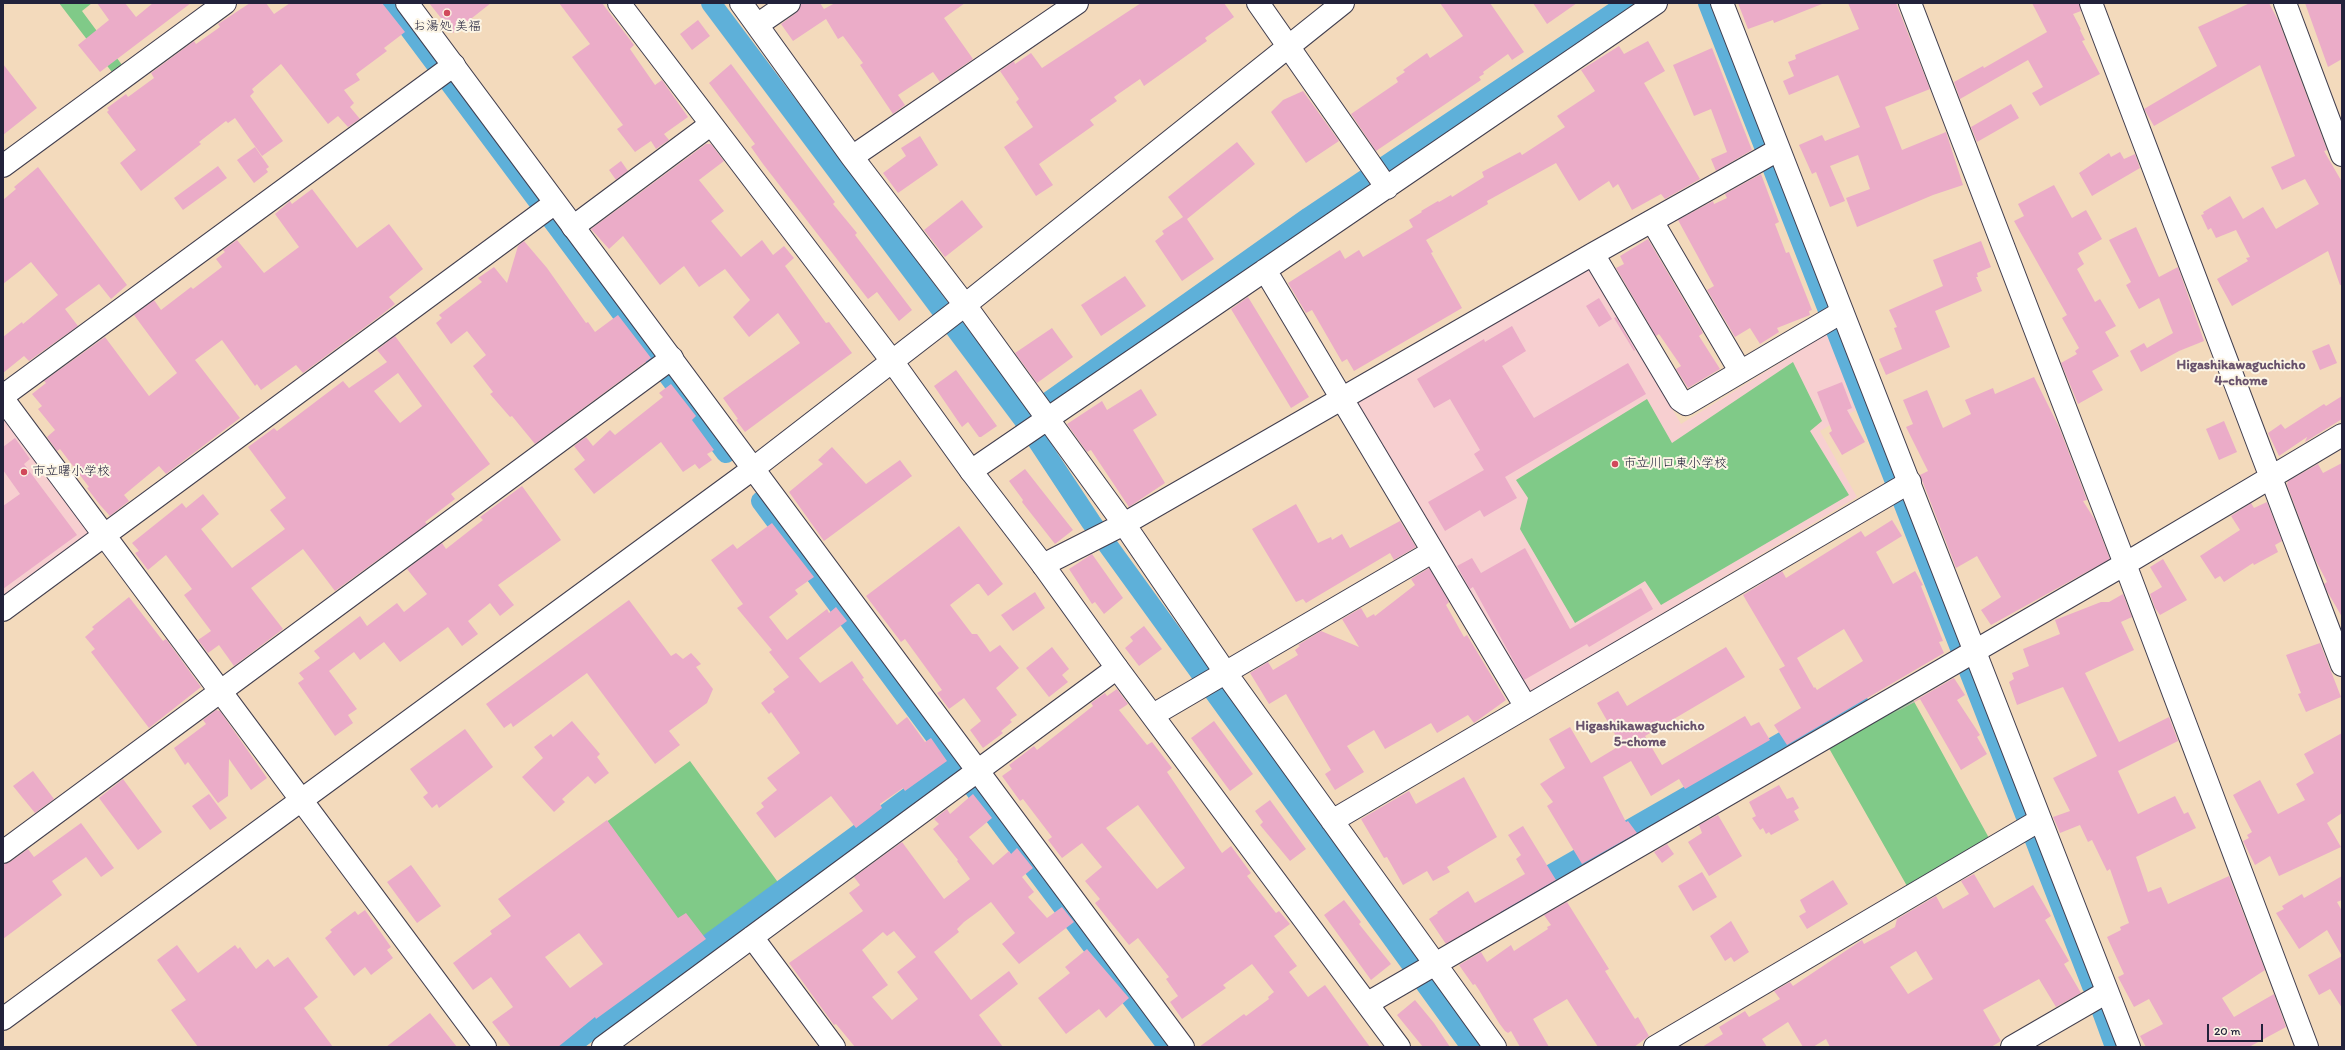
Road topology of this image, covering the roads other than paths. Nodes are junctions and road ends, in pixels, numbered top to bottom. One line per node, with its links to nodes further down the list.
1 (225, 3): 21 (street)
2 (407, 3): 16 (street)
3 (619, 3): 17 (street)
4 (741, 3): 14 (street)
5 (789, 3): 14 (street)
6 (1077, 3): 20 (street)
7 (1258, 3): 15 (street)
8 (1343, 3): 15 (street)
9 (1656, 3): 22 (street)
10 (1722, 3): 18 (street)
11 (1910, 3): 44 (street)
12 (2091, 3): 39 (street)
13 (2285, 3): 19 (street)
14 (757, 25): 20 (street)
15 (1289, 47): 22 (street); 28 (street)
16 (454, 65): 23 (street); 33 (street)
17 (710, 125): 25 (street); 31 (street)
18 (1778, 150): 24 (street); 29 (street)
19 (2342, 155)
20 (852, 157): 28 (street)
21 (3, 166)
22 (1387, 188): 27 (street)
23 (555, 203): 25 (street); 42 (street)
24 (1652, 221): 26 (street); 32 (street)
25 (573, 227): 30 (street)
26 (1593, 254): 32 (street); 34 (street)
27 (1265, 270): 34 (street); 35 (street)
28 (962, 307): 31 (street); 35 (street)
29 (1842, 312): 32 (street); 40 (street)
30 (672, 358): 37 (street); 51 (street)
31 (892, 361): 37 (street); 38 (street)
32 (1740, 371)
33 (3, 397): 42 (street)
34 (1341, 398): 41 (street); 43 (street)
35 (1042, 415): 38 (street); 41 (street)
36 (2342, 435): 39 (street)
37 (754, 468): 54 (street); 55 (street)
38 (971, 471): 45 (street)
39 (2271, 478): 44 (street); 48 (street)
40 (1910, 482): 47 (street); 52 (street)
41 (1124, 524): 45 (street); 50 (street)
42 (104, 535): 46 (street); 51 (street)
43 (1432, 552): 50 (street); 52 (street)
44 (2125, 564): 47 (street); 73 (street)
45 (1043, 565): 49 (street)
46 (3, 610)
47 (1974, 651): 56 (street); 60 (street)
48 (2342, 665)
49 (1117, 668): 53 (street); 54 (street)
50 (1225, 672): 53 (street); 57 (street)
51 (220, 691): 55 (street); 58 (street)
52 (1526, 706): 57 (street)
53 (1153, 715): 62 (street)
54 (976, 770): 59 (street); 67 (street)
55 (302, 799): 63 (street); 64 (street)
56 (2040, 820): 61 (street); 70 (street)
57 (1332, 821): 60 (street)
58 (3, 852)
59 (752, 937): 65 (street); 66 (street)
60 (1437, 964): 62 (street); 69 (street)
61 (2107, 992): 71 (street); 72 (street)
62 (1368, 1003): 68 (street)
63 (3, 1019)
64 (485, 1047)
65 (603, 1047)
66 (834, 1047)
67 (1183, 1047)
68 (1399, 1047)
69 (1495, 1047)
70 (1655, 1047)
71 (2012, 1047)
72 (2129, 1047)
73 (2307, 1047)

